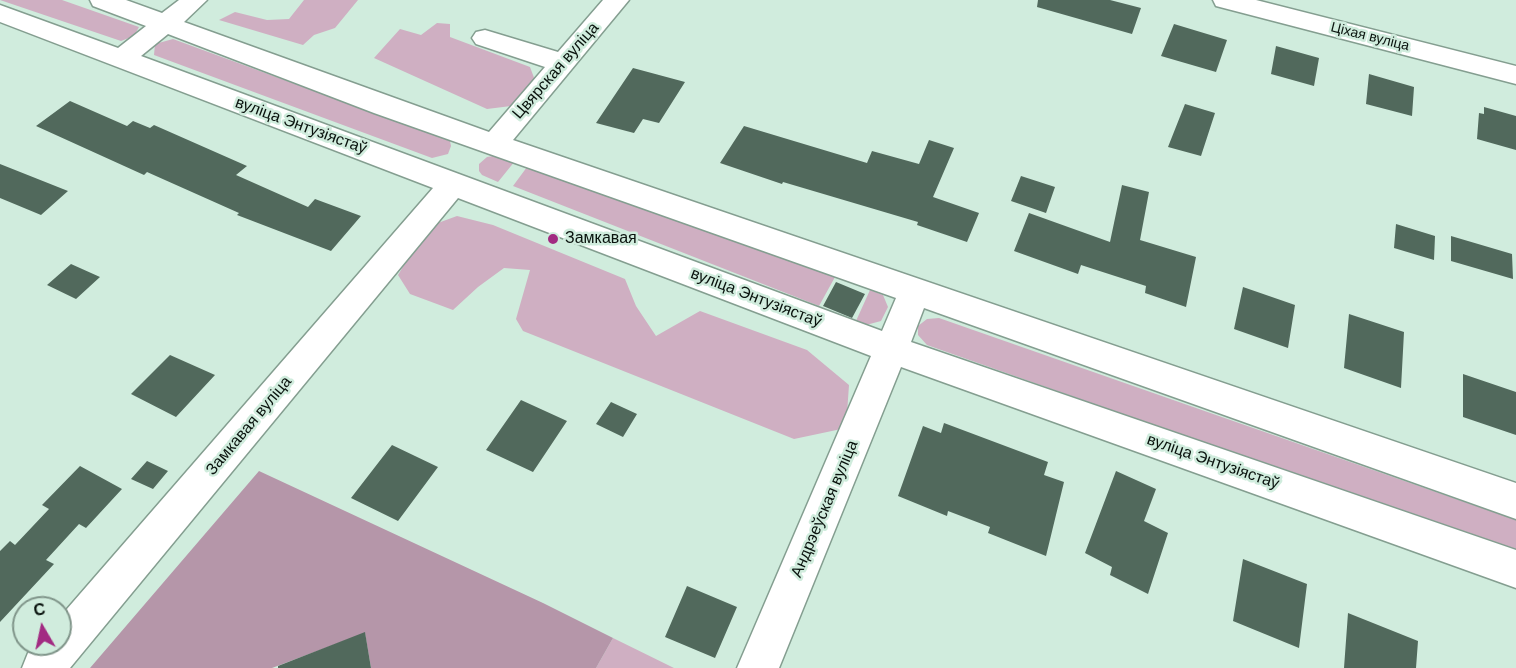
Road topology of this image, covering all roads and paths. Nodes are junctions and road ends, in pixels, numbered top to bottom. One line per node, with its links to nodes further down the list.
1 (102, 0): 6 (street)
2 (195, 0): 6 (street)
3 (617, 0): 9 (street, Цвярская вуліца)
4 (1225, 0): 10 (street, Ціхая вуліца)
5 (0, 13): 8 (street, вуліца Энтузіястаў)
6 (166, 23): 8 (street); 11 (street)
7 (485, 38): 9 (street)
8 (121, 59): 12 (street, вуліца Энтузіястаў)
9 (563, 63): 11 (street, Цвярская вуліца)
10 (1516, 75)
11 (484, 139): 12 (street, Цвярская вуліца); 13 (street)
12 (446, 180): 14 (street, вуліца Энтузіястаў); 17 (street, Замкавая вуліца)
13 (915, 292): 14 (street, Андрэеўская вуліца); 15 (street)
14 (893, 350): 16 (street, вуліца Энтузіястаў); 18 (street, Андрэеўская вуліца)
15 (1516, 501)
16 (1516, 569)
17 (43, 668)
18 (758, 668)

